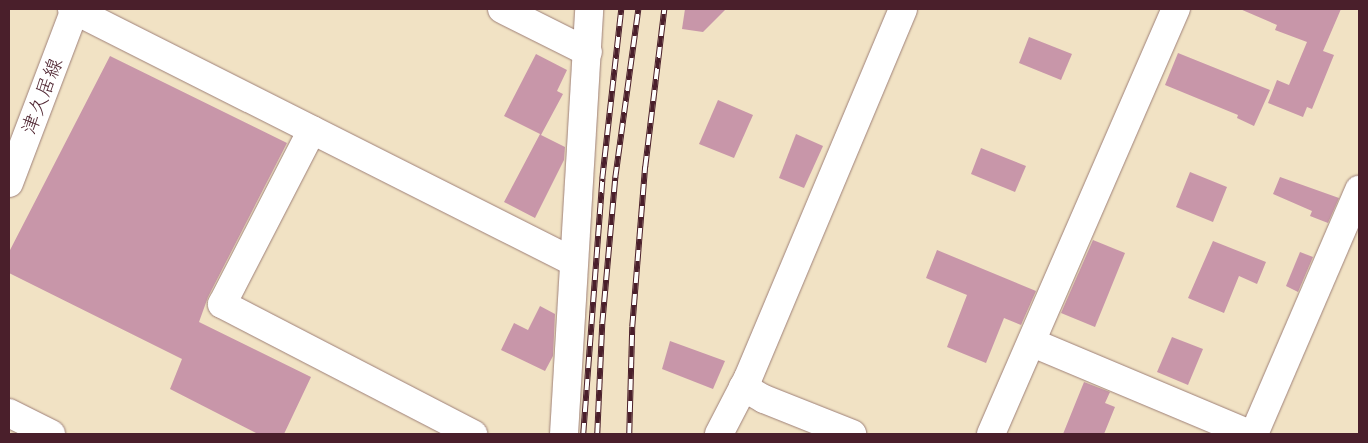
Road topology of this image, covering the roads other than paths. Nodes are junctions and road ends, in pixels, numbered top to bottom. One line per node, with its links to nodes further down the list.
1 (74, 9): 7 (street); 8 (street, 津久居線)
2 (502, 9): 6 (street)
3 (589, 9): 6 (street)
4 (1176, 9): 11 (street)
5 (898, 11): 12 (street)
6 (588, 52): 10 (street)
7 (312, 130): 10 (street); 15 (street)
8 (9, 183)
9 (1359, 190): 21 (street)
10 (574, 262): 16 (street)
11 (1033, 343): 19 (street); 20 (street)
12 (743, 387): 17 (street); 18 (street)
13 (9, 413): 14 (street)
14 (51, 434)
15 (474, 434)
16 (564, 434)
17 (719, 434)
18 (852, 434)
19 (991, 434)
20 (1248, 434)
21 (1254, 434)

